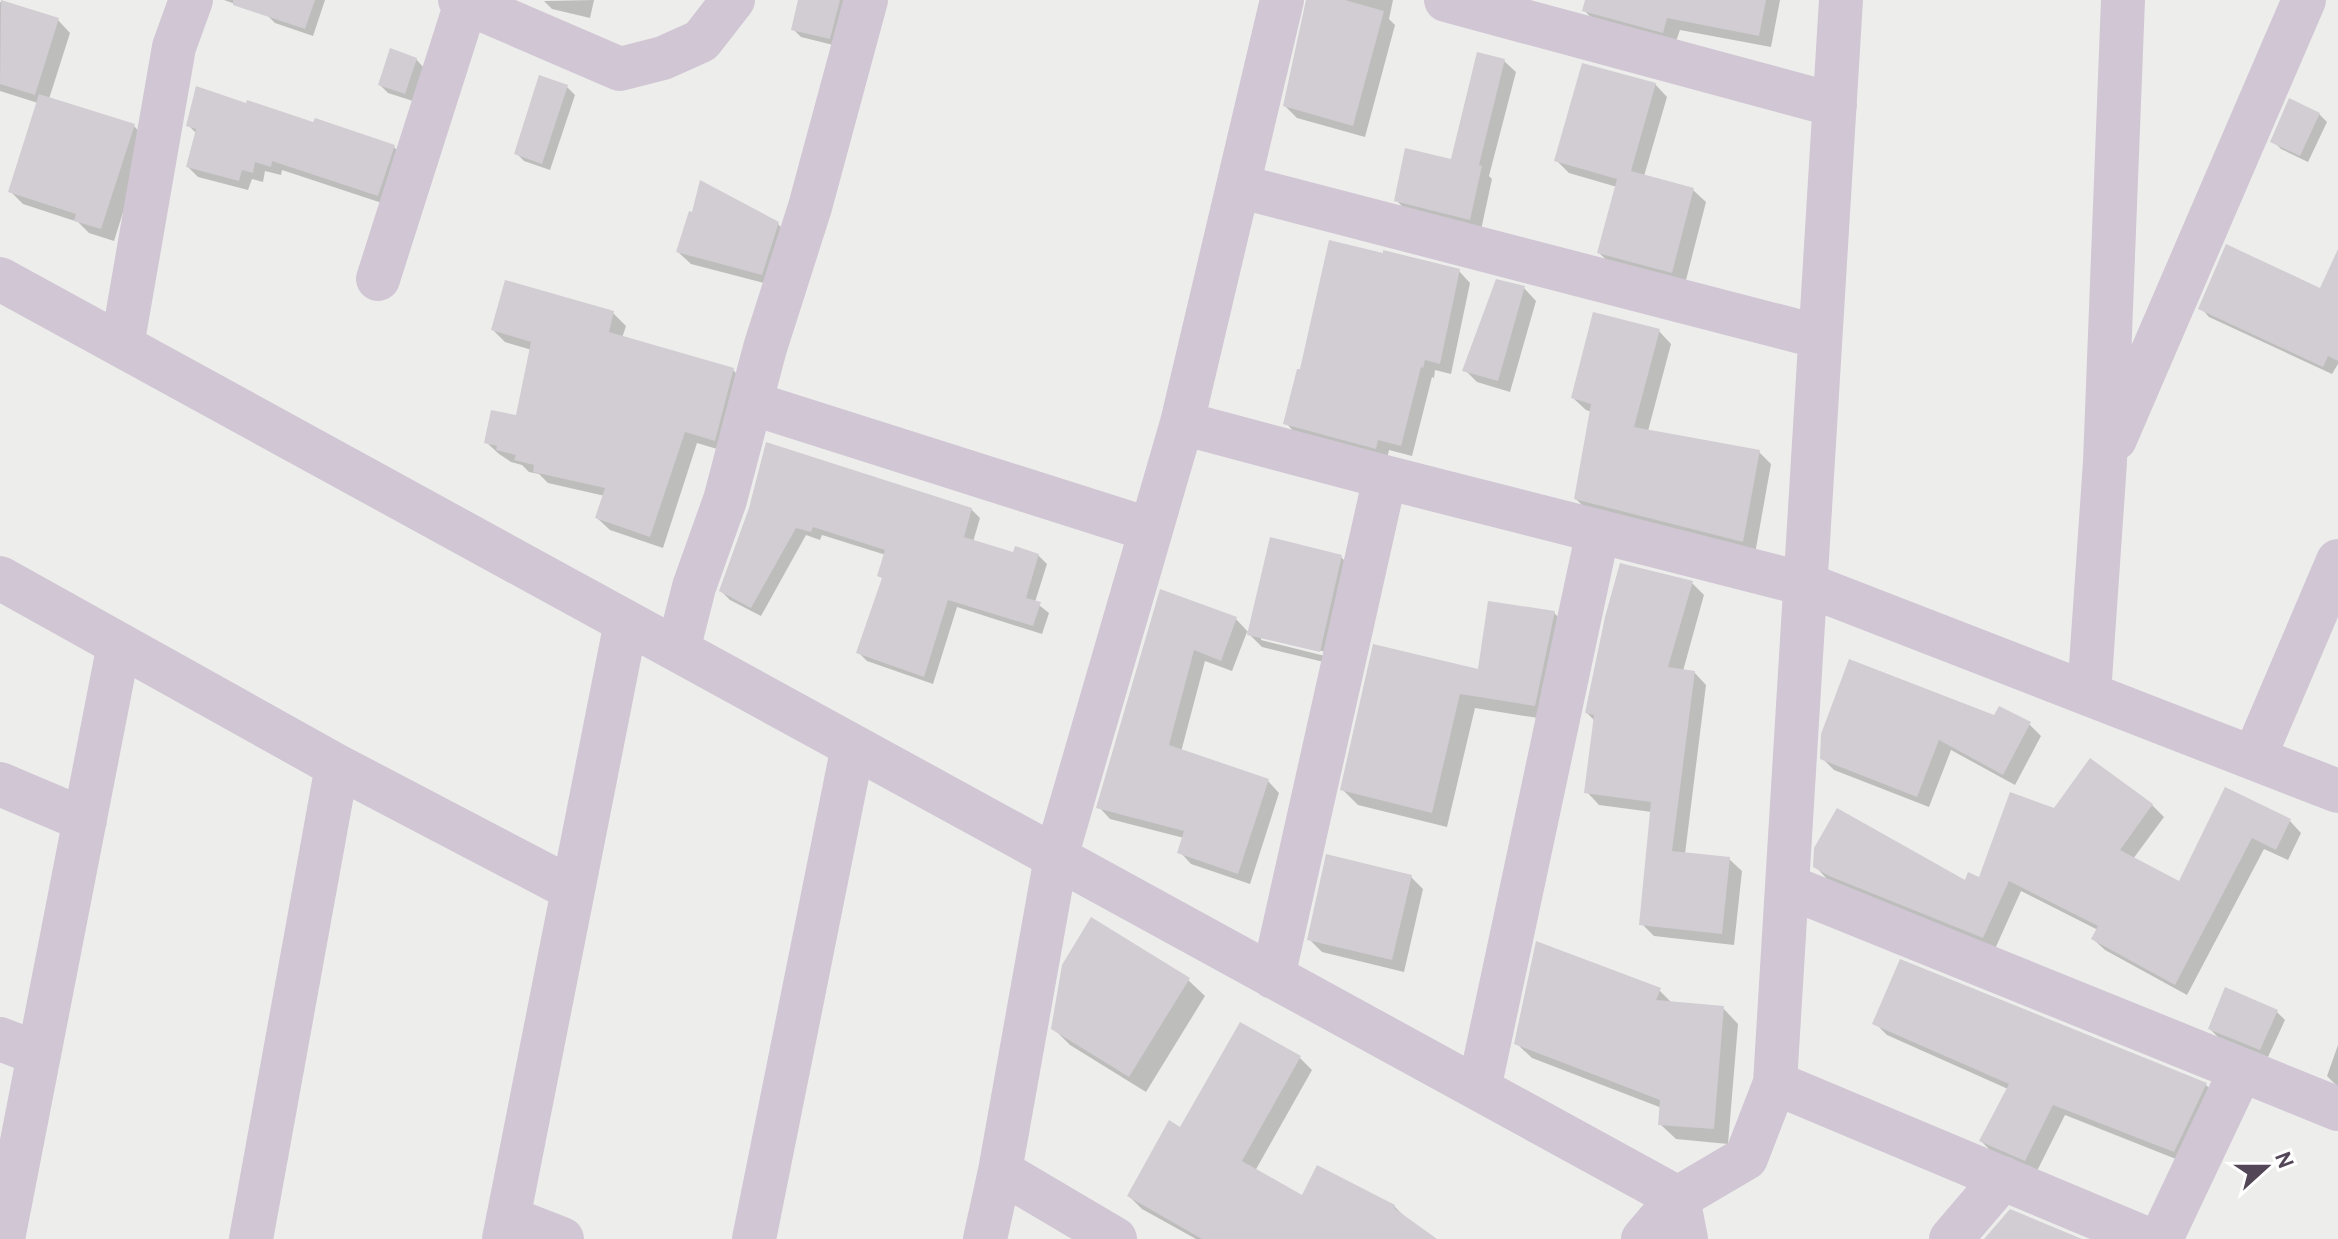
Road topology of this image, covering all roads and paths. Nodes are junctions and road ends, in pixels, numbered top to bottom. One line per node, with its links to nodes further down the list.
1 (191, 0): 15 (street)
2 (733, 0): 9 (street)
3 (866, 0): 16 (street)
4 (1282, 0): 11 (street)
5 (1446, 0): 10 (street)
6 (1841, 0): 10 (street)
7 (2123, 0): 18 (street)
8 (2304, 0): 18 (street)
9 (463, 2): 13 (street)
10 (1835, 105): 14 (street)
11 (1238, 186): 14 (street); 17 (street)
12 (0, 279): 15 (street)
13 (378, 279)
14 (1820, 337): 24 (street)
15 (122, 346): 25 (street)
16 (751, 403): 20 (street); 27 (street)
17 (1182, 423): 19 (street); 20 (street)
18 (2105, 462): 28 (street)
19 (1385, 477): 21 (street); 38 (street)
20 (1151, 530): 35 (street)
21 (1598, 531): 24 (street); 42 (street)
22 (2338, 561): 30 (street)
23 (0, 578): 26 (street)
24 (1805, 584): 28 (street); 36 (street)
25 (626, 622): 27 (street); 37 (street)
26 (119, 644): 31 (street); 34 (street)
27 (678, 650): 29 (street)
28 (2089, 694): 30 (street)
29 (853, 746): 35 (street); 51 (street)
30 (2254, 758): 33 (street)
31 (337, 766): 37 (street); 49 (street)
32 (0, 784): 34 (street)
33 (2338, 791)
34 (85, 820): 39 (street)
35 (1056, 857): 38 (street); 44 (street)
36 (1787, 886): 40 (street); 41 (street)
37 (572, 889): 47 (street)
38 (1273, 977): 42 (street)
39 (20, 1046): 48 (street)
40 (2241, 1070): 43 (street); 57 (street)
41 (1775, 1083): 45 (street); 46 (street)
42 (1479, 1089): 46 (street)
43 (2338, 1109)
44 (1000, 1171): 52 (street); 53 (street)
45 (2003, 1178): 55 (street); 56 (street)
46 (1682, 1219): 54 (street)
47 (506, 1228): 50 (street)
48 (3, 1239)
49 (251, 1239)
50 (562, 1239)
51 (754, 1239)
52 (985, 1239)
53 (1115, 1239)
54 (1643, 1239)
55 (1951, 1239)
56 (2147, 1239)
57 (2161, 1239)

